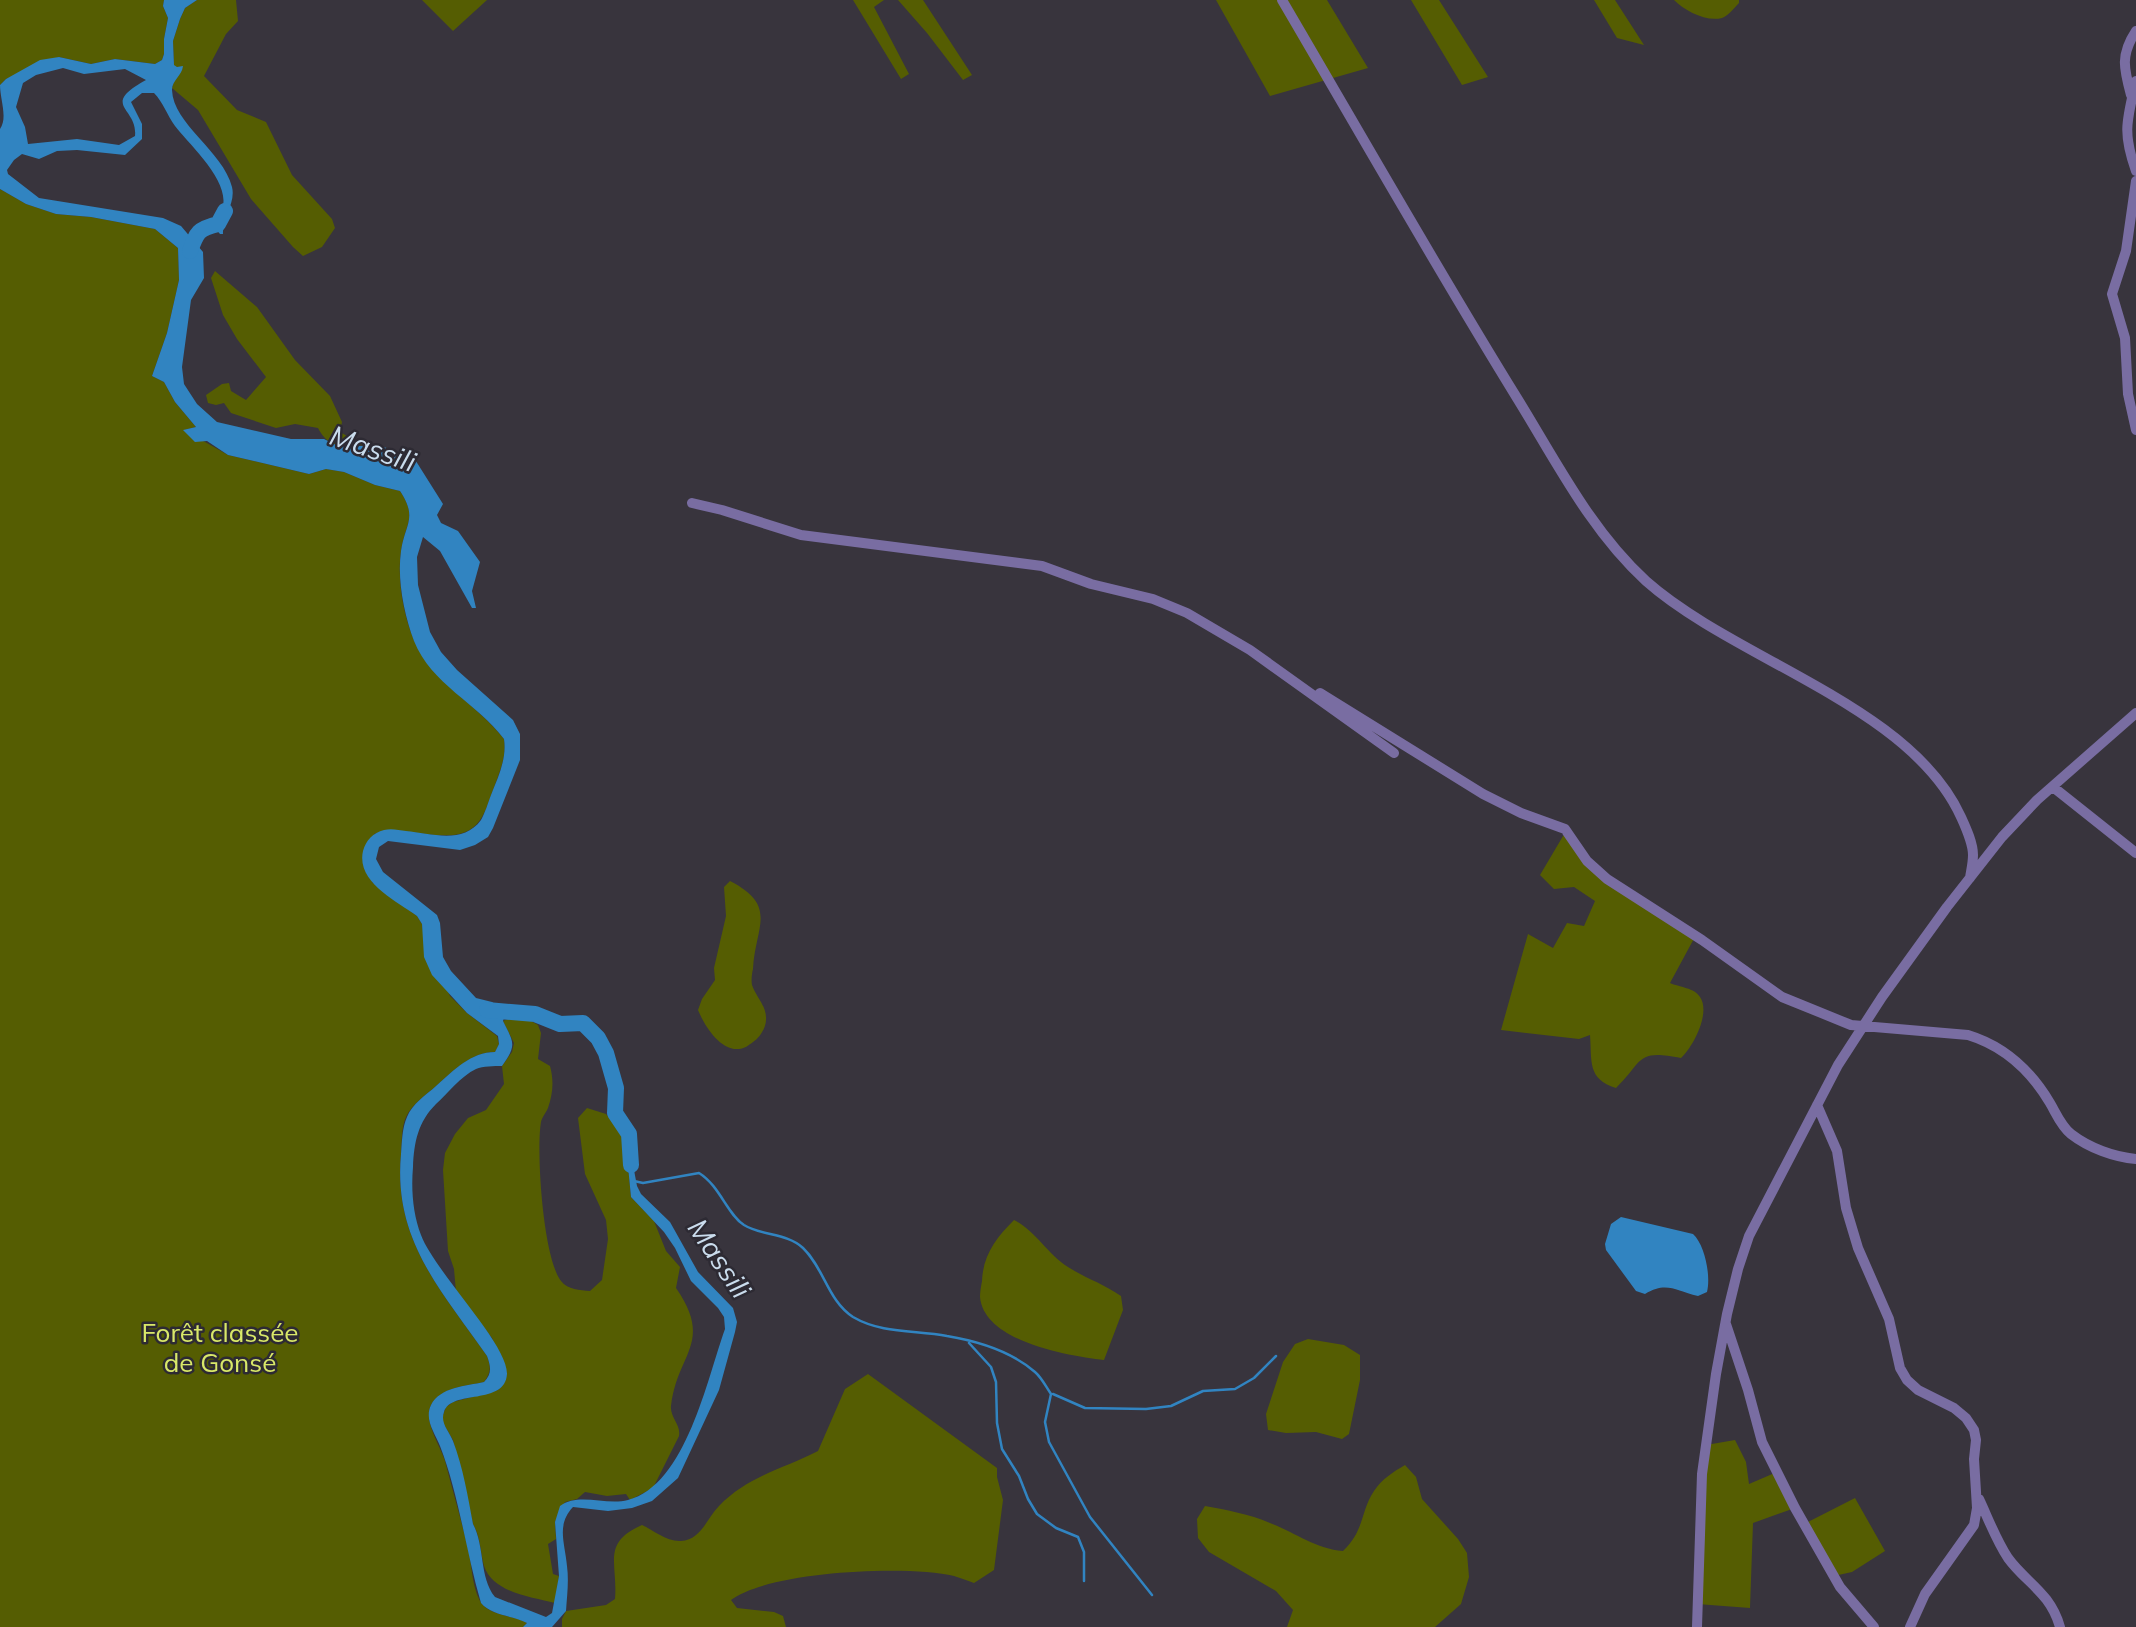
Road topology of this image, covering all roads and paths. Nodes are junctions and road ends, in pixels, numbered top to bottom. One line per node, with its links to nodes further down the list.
1 (1282, 0): 14 (street)
2 (2136, 31): 4 (street)
3 (2136, 81): 4 (street)
4 (2132, 99): 5 (street)
5 (2136, 171)
6 (2136, 181): 7 (street)
7 (2136, 430)
8 (692, 503): 11 (street)
9 (1320, 693): 15 (street)
10 (2136, 713): 12 (street)
11 (1394, 753)
12 (2053, 787): 13 (street); 14 (street)
13 (2136, 853)
14 (1970, 878): 15 (street)
15 (1864, 1026): 16 (street); 17 (street)
16 (1817, 1105): 18 (street); 19 (street)
17 (2136, 1159)
18 (1726, 1324): 20 (street); 21 (street)
19 (1977, 1496): 22 (street); 23 (street)
20 (1697, 1627)
21 (1874, 1627)
22 (1910, 1627)
23 (2060, 1627)

